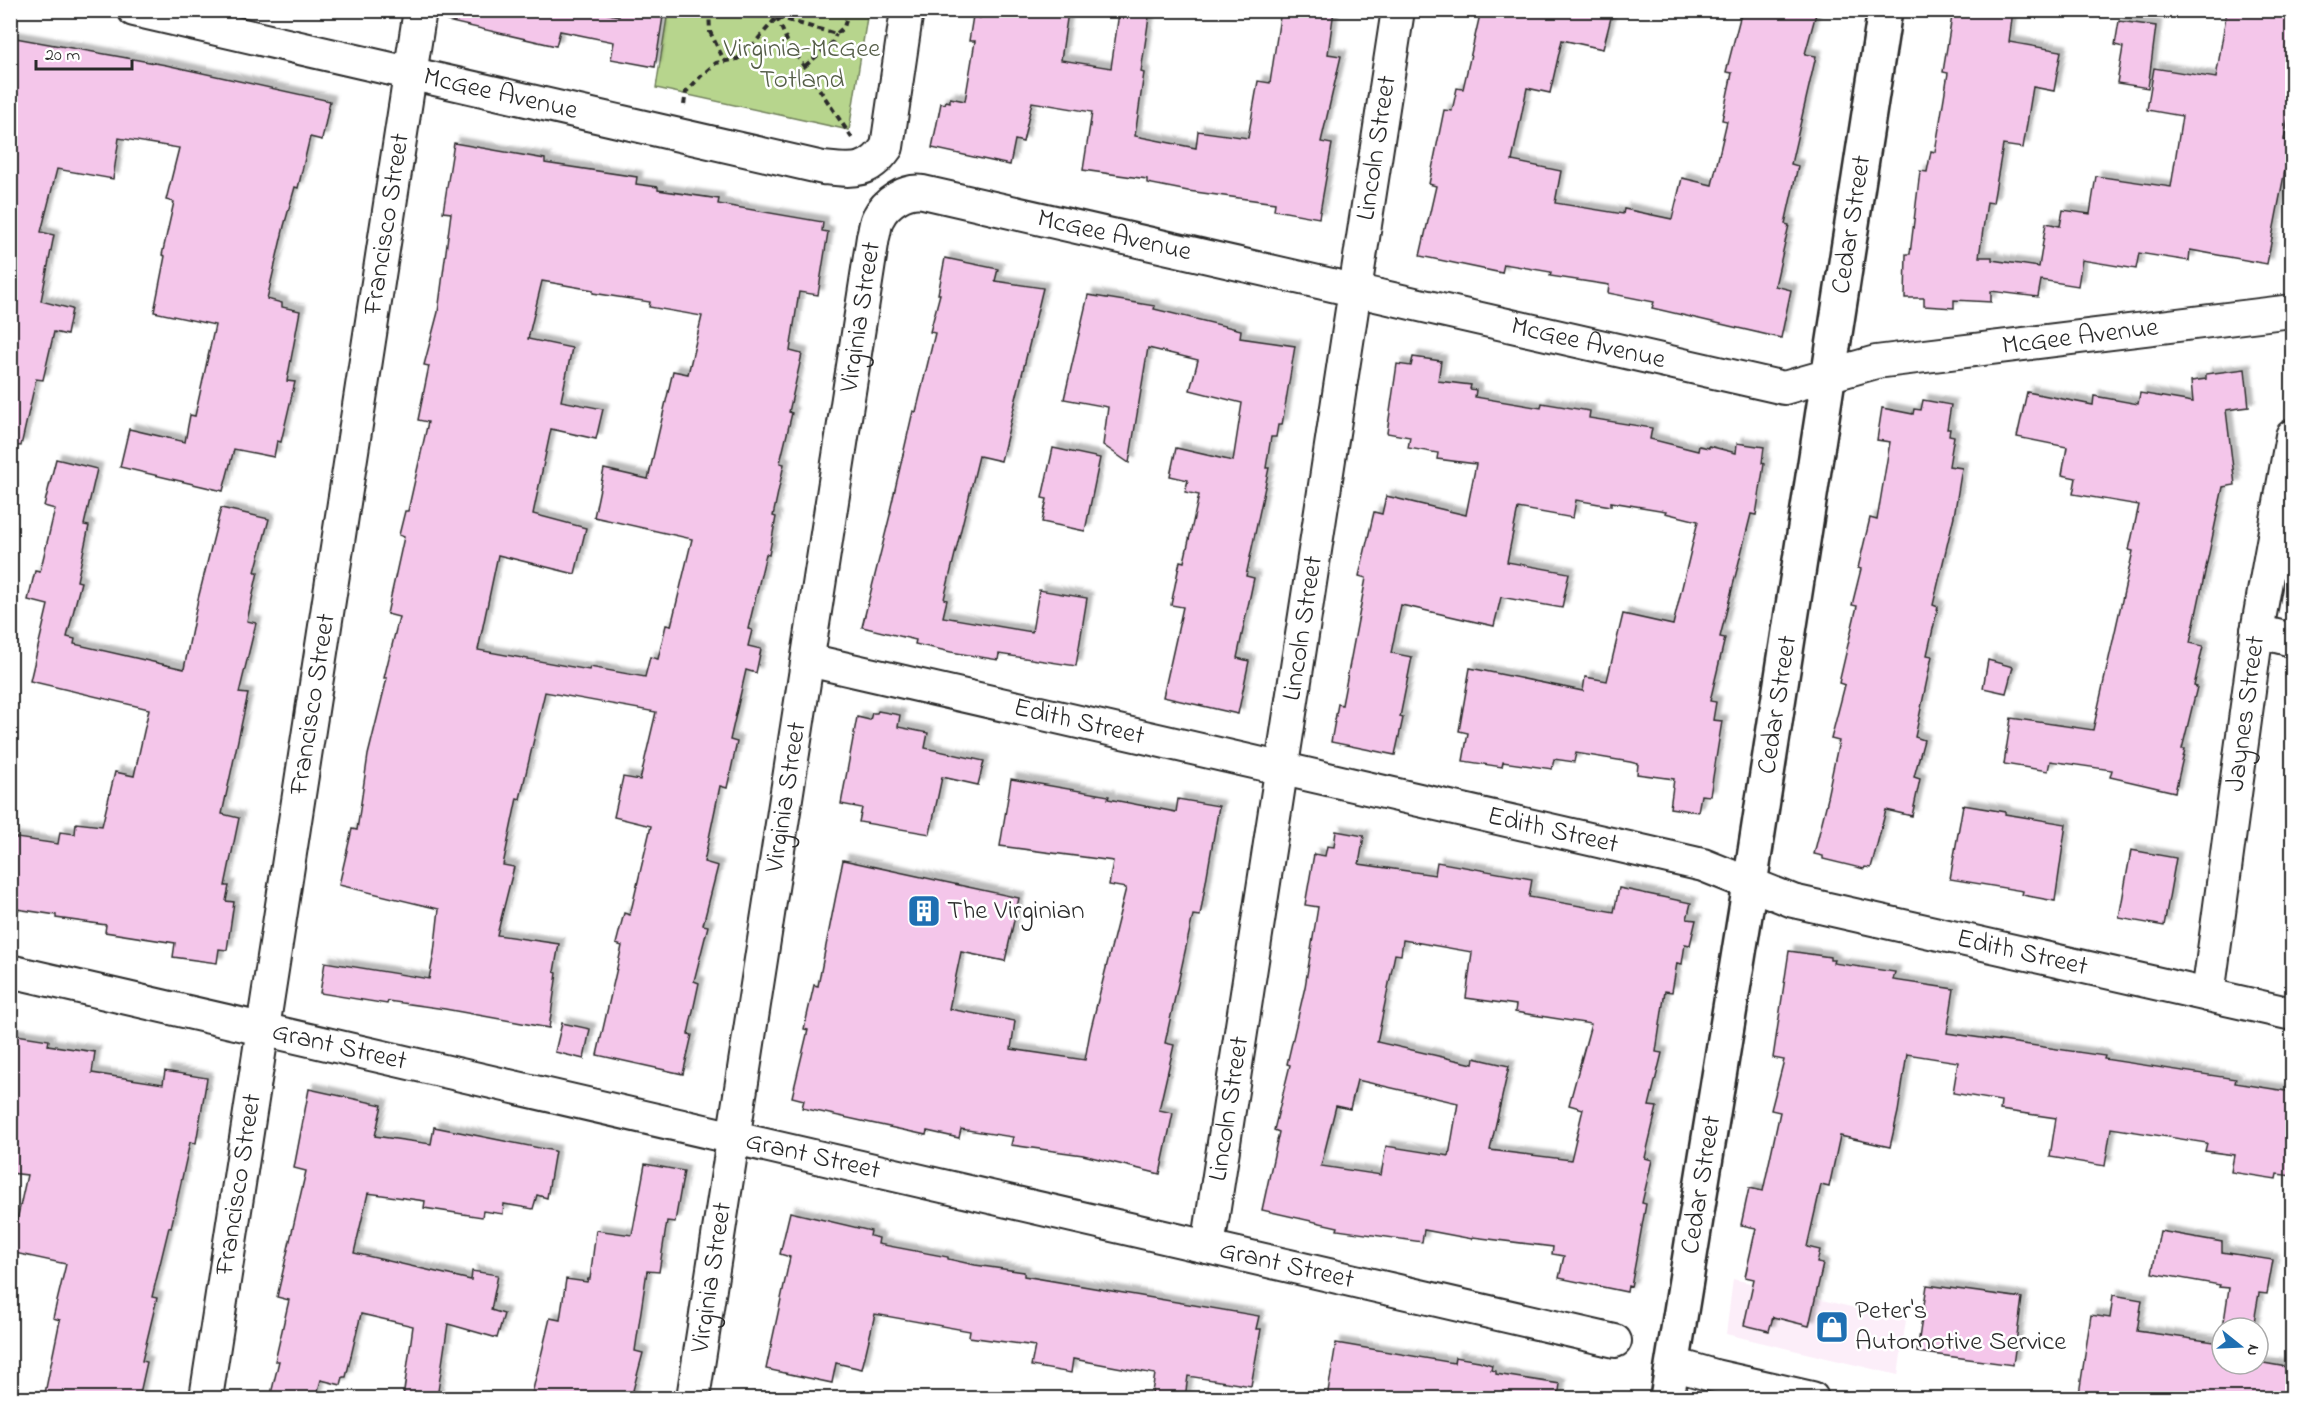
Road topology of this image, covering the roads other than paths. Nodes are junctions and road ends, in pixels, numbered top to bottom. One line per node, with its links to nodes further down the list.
1 (134, 10): 6 (street, McGee Avenue)
2 (420, 10): 6 (street, Francisco Street)
3 (907, 10): 6 (street, McGee Avenue)
4 (1398, 10): 8 (street, Lincoln Street)
5 (1885, 10): 10 (street, Cedar Street)
6 (410, 74): 20 (street, Francisco Street)
7 (890, 202): 8 (street, McGee Avenue); 14 (street, Virginia Street)
8 (1354, 291): 10 (street, McGee Avenue); 15 (street, Lincoln Street)
9 (2292, 311): 10 (street, McGee Avenue)
10 (1828, 375): 16 (street, Cedar Street)
11 (2292, 436): 12 (street, Jaynes Street)
12 (2257, 632): 13 (street); 18 (street, Jaynes Street)
13 (2292, 640)
14 (808, 660): 15 (street, Edith Street); 21 (street, Virginia Street)
15 (1280, 769): 16 (street, Edith Street); 22 (street, Lincoln Street)
16 (1750, 884): 18 (street, Edith Street); 24 (street, Cedar Street)
17 (10, 971): 20 (street, Grant Street)
18 (2208, 995): 19 (street, Edith Street)
19 (2292, 1014)
20 (262, 1029): 21 (street, Grant Street); 25 (street, Francisco Street)
21 (734, 1137): 22 (street, Grant Street); 26 (street, Virginia Street)
22 (1208, 1247): 23 (street, Grant Street)
23 (1615, 1341)
24 (1673, 1364): 27 (street, Cedar Street); 28 (street)
25 (206, 1398)
26 (693, 1398)
27 (1667, 1398)
28 (1812, 1398)

